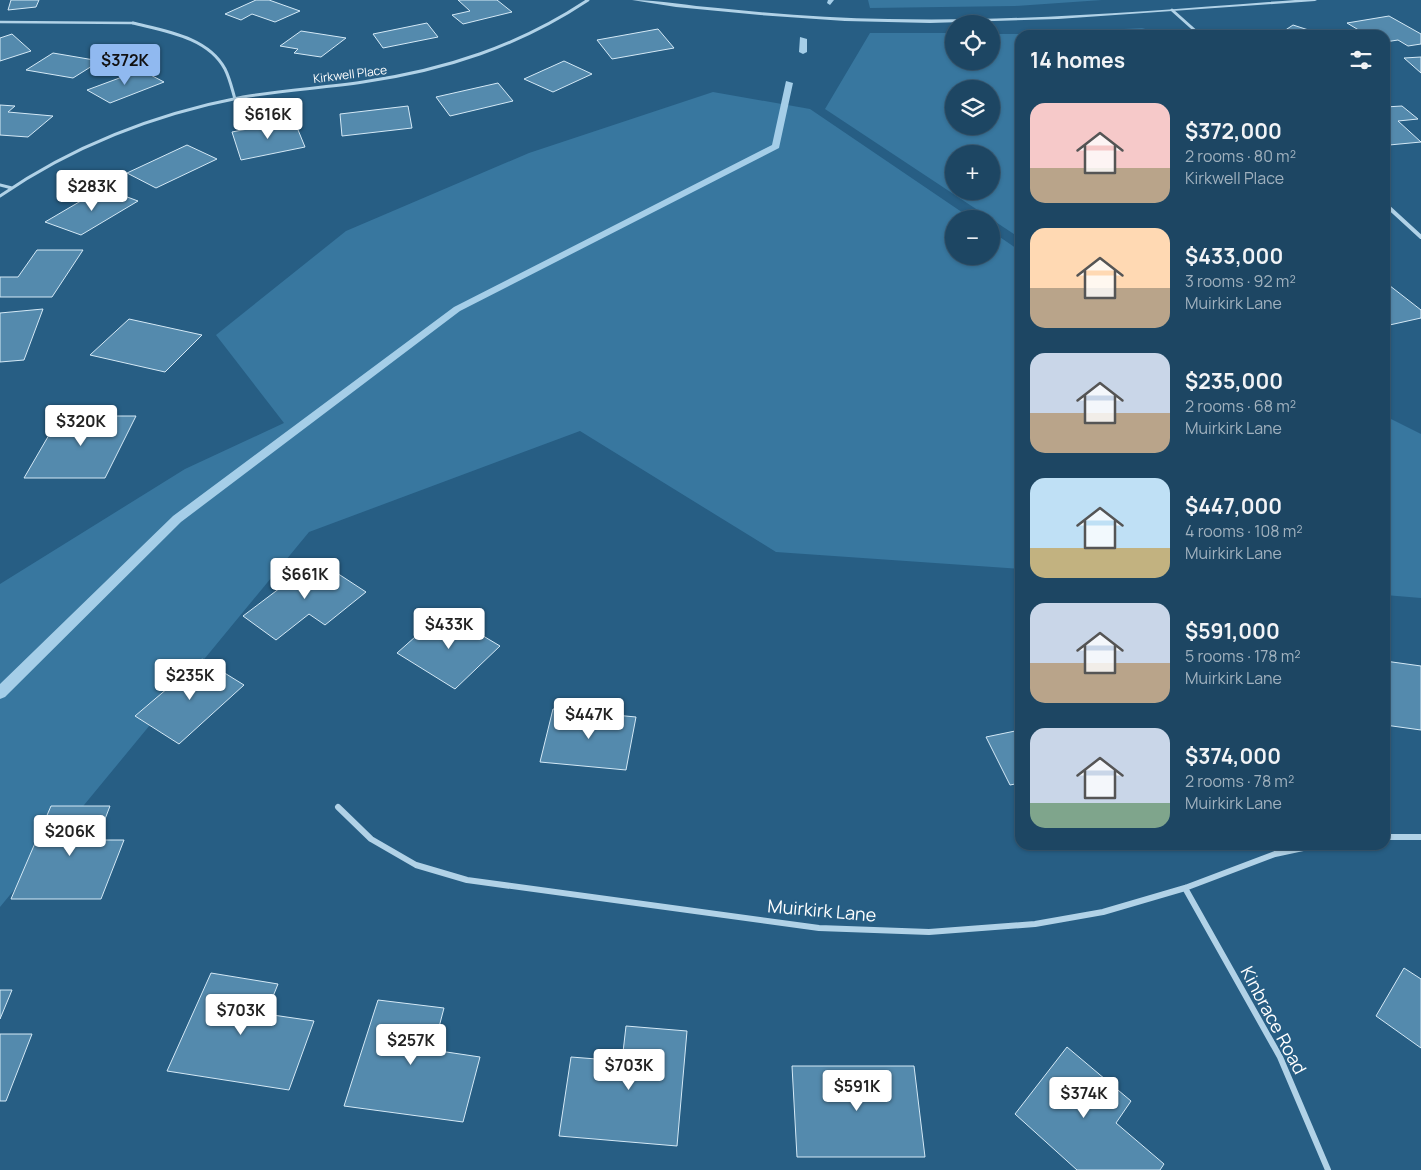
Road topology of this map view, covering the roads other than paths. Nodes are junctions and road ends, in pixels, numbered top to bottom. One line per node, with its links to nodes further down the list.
1 (588, 0): 8 (street, Kirkwell Place)
2 (634, 0): 4 (street)
3 (1315, 0): 4 (street)
4 (1172, 10): 7 (street)
5 (0, 22): 6 (lane)
6 (133, 23): 8 (street)
7 (1194, 30)
8 (235, 99): 10 (street, Kirkwell Place)
9 (0, 185): 10 (street)
10 (12, 188): 11 (street, Kirkwell Place)
11 (0, 196)
12 (1390, 208): 13 (street)
13 (1421, 236)
14 (338, 807): 18 (street, Muirkirk Lane)
15 (1421, 837): 16 (street)
16 (1390, 838)
17 (1294, 850): 18 (street, Muirkirk Lane)
18 (1185, 888): 19 (street, Kinbrace Road)
19 (1328, 1170)

